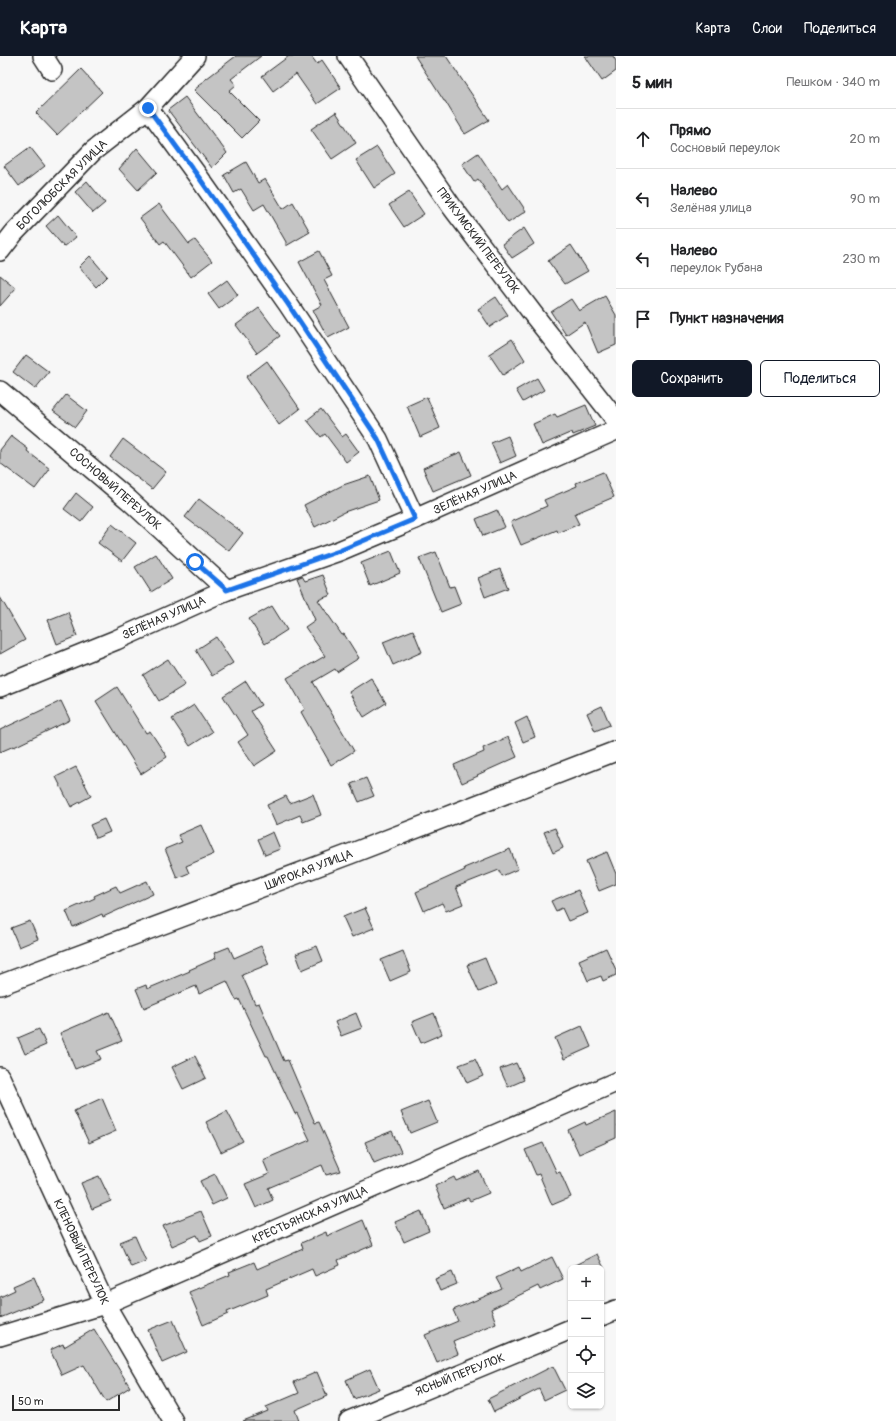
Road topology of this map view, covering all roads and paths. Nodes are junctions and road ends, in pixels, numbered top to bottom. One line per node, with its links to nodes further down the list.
1 (195, 56): 3 (street, БОГОЛЮБСКАЯ УЛИЦА)
2 (348, 56): 6 (street, ПРИКУМСКИЙ ПЕРЕУЛОК)
3 (148, 108): 4 (street, БОГОЛЮБСКАЯ УЛИЦА); 8 (street)
4 (0, 250)
5 (0, 391): 9 (street, СОСНОВЫЙ ПЕРЕУЛОК)
6 (616, 420)
7 (616, 430): 8 (street, ЗЕЛЁНАЯ УЛИЦА)
8 (415, 519): 9 (street, ЗЕЛЁНАЯ УЛИЦА)
9 (227, 590): 10 (street, ЗЕЛЁНАЯ УЛИЦА)
10 (0, 687)
11 (616, 751): 12 (street, ШИРОКАЯ УЛИЦА)
12 (0, 985)
13 (0, 1077): 15 (street, КЛЕНОВЫЙ ПЕРЕУЛОК)
14 (616, 1082): 15 (street, КРЕСТЬЯНСКАЯ УЛИЦА)
15 (105, 1304): 19 (street, КРЕСТЬЯНСКАЯ УЛИЦА); 20 (street, КЛЕНОВЫЙ ПЕРЕУЛОК)
16 (616, 1310): 17 (street)
17 (604, 1315)
18 (568, 1330): 21 (street, ЯСНЫЙ ПЕРЕУЛОК)
19 (0, 1336)
20 (173, 1421)
21 (349, 1421)

